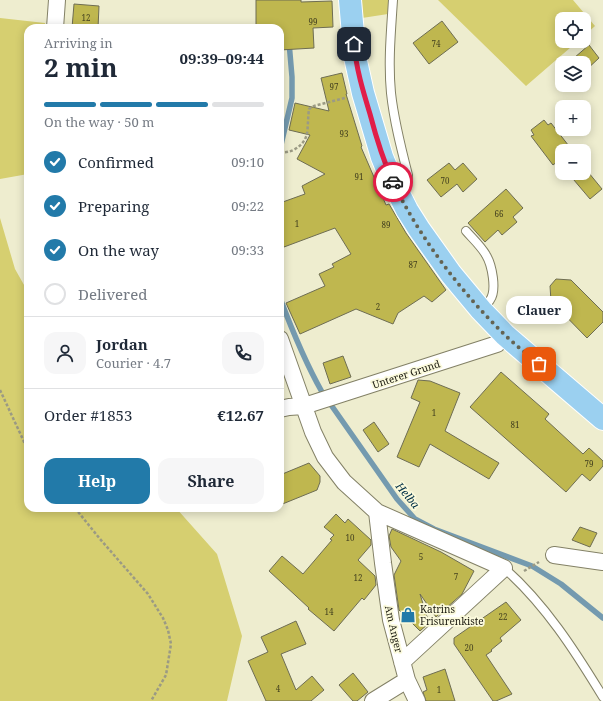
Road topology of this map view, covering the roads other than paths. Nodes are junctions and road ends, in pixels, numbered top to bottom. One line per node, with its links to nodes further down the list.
1 (57, 0): 4 (street)
2 (350, 0): 5 (main road)
3 (393, 0): 5 (lane)
4 (55, 24)
5 (397, 190): 7 (main road)
6 (466, 231): 7 (lane)
7 (481, 310): 8 (main road)
8 (505, 335): 10 (street, Unterer Grund); 12 (main road)
9 (284, 348): 10 (street)
10 (310, 405): 11 (street); 13 (street)
11 (284, 408)
12 (603, 419)
13 (378, 512): 16 (street); 17 (street, Am Anger)
14 (554, 554): 15 (street)
15 (603, 562)
16 (504, 568): 17 (street, Am Anger); 19 (lane)
17 (402, 662): 18 (street)
18 (407, 680): 20 (street); 21 (street)
19 (603, 698)
20 (373, 701)
21 (417, 701)

